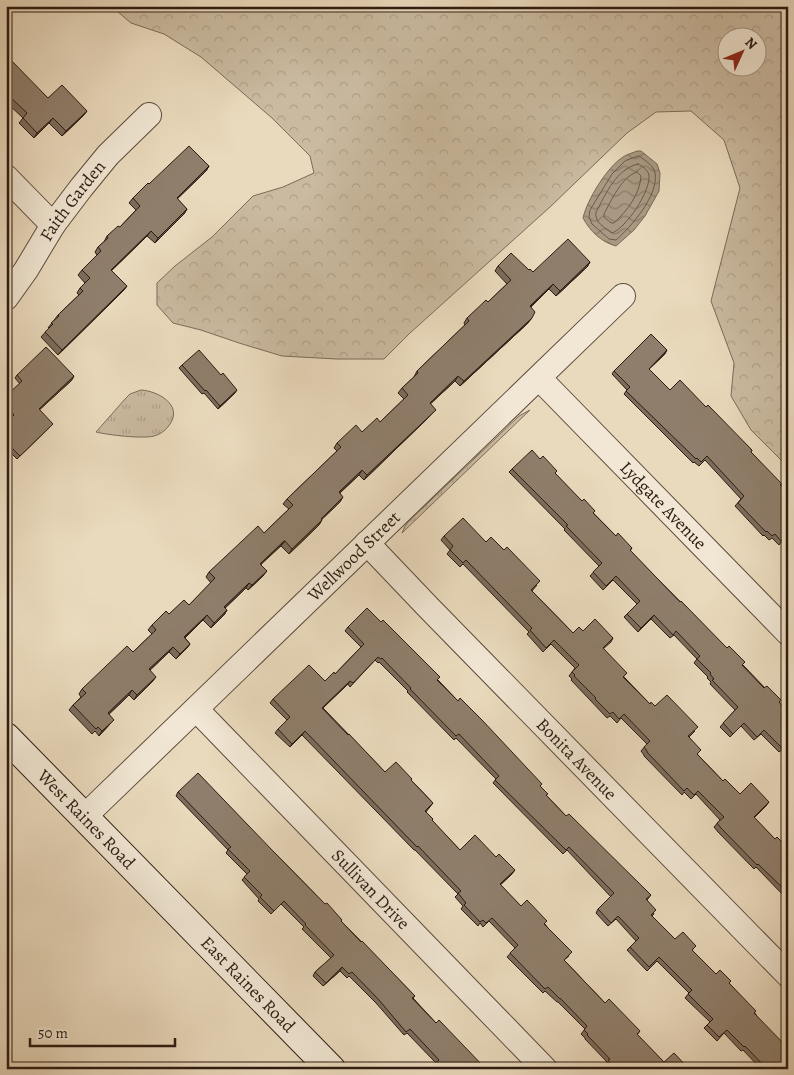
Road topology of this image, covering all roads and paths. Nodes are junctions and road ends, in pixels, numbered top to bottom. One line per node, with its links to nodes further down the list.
1 (149, 115): 3 (street, Faith Garden)
2 (6, 177): 3 (street)
3 (53, 225): 5 (street, Faith Garden)
4 (623, 296): 6 (street, Wellwood Street)
5 (6, 298)
6 (539, 378): 7 (street, Wellwood Street); 8 (street, Lydgate Avenue)
7 (367, 543): 9 (street, Wellwood Street); 13 (street, Bonita Avenue)
8 (788, 633)
9 (196, 709): 11 (street, Wellwood Street); 15 (street, Sullivan Drive)
10 (6, 736): 11 (main road, West Raines Road)
11 (85, 816): 12 (main road, West Raines Road)
12 (167, 900): 14 (main road, East Raines Road)
13 (788, 975)
14 (331, 1069)
15 (545, 1069)

